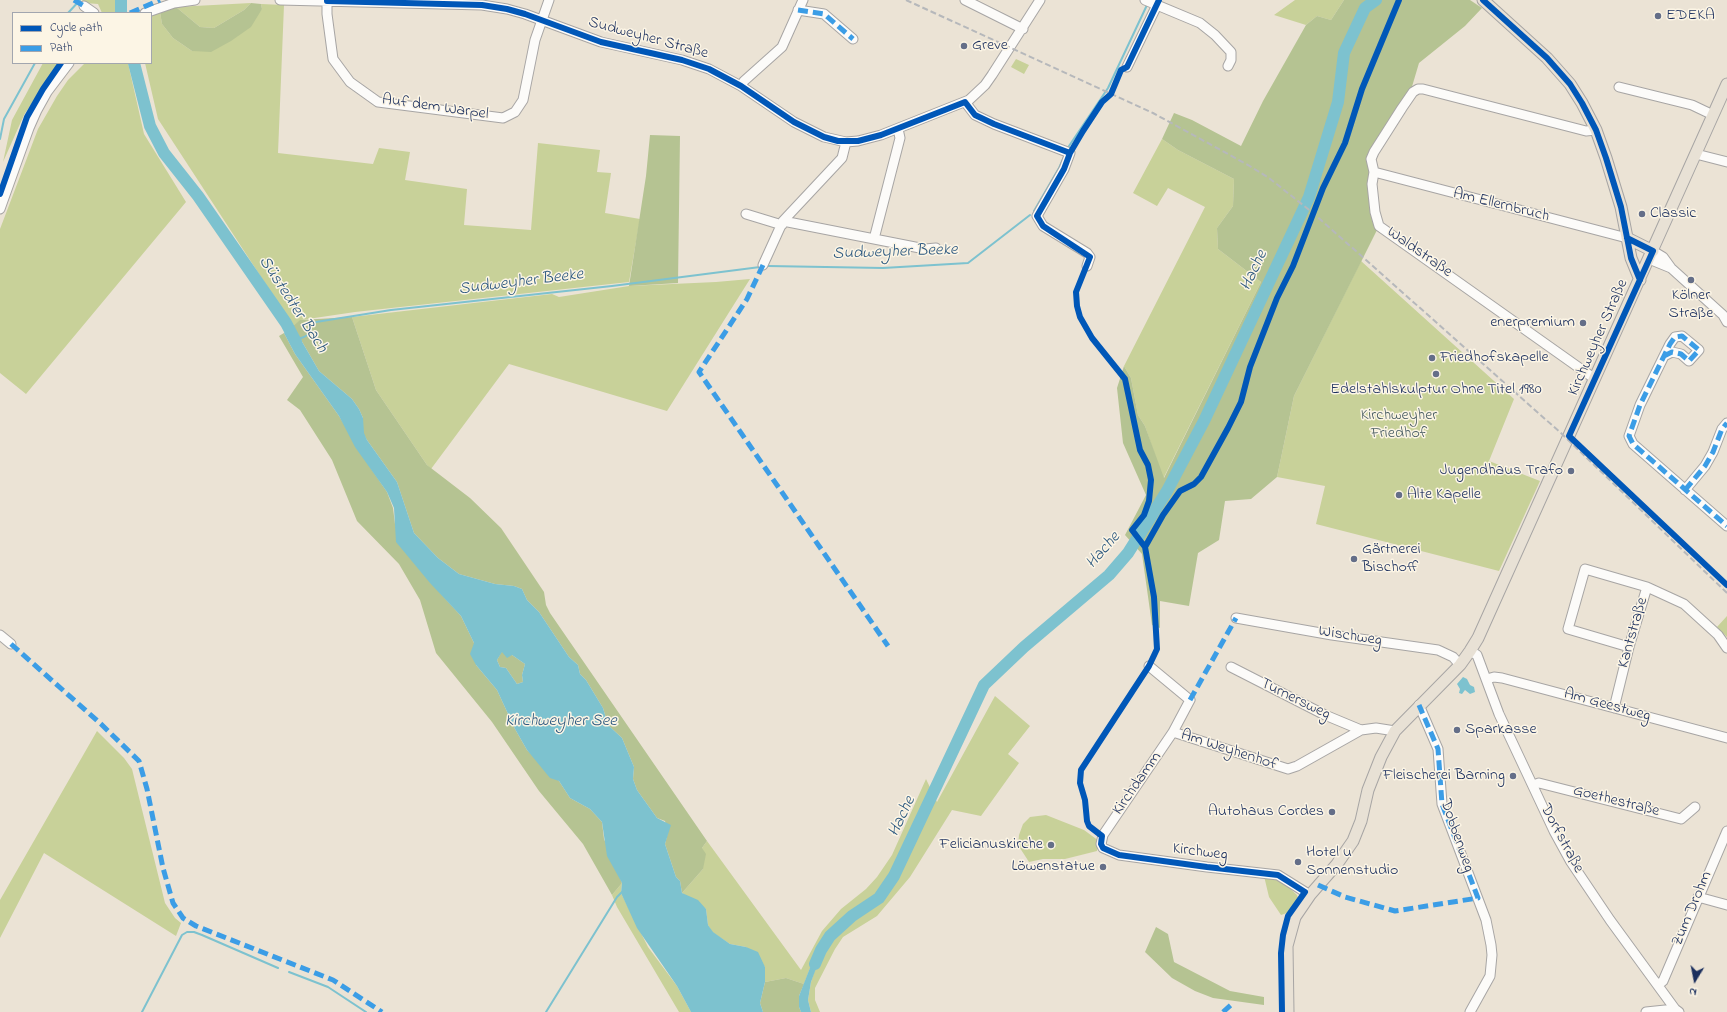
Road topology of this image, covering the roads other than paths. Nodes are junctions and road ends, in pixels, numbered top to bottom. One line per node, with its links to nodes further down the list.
1 (195, 0): 14 (street)
2 (280, 0): 9 (street, Sudweyher Straße)
3 (549, 0): 15 (street, Auf dem Warpel)
4 (803, 0): 12 (street)
5 (965, 0): 16 (street)
6 (1040, 0): 16 (street, Sudweyher Straße)
7 (1145, 0): 10 (street)
8 (1483, 0): 27 (main road)
9 (327, 1): 15 (street, Sudweyher Straße); 15 (street, Auf dem Warpel)
10 (1157, 5): 19 (street); 20 (street)
11 (84, 6): 13 (street)
12 (798, 10): 17 (street); 22 (street)
13 (93, 12)
14 (148, 12)
15 (541, 20): 22 (street, Sudweyher Straße)
16 (1023, 29): 24 (street, Sudweyher Straße)
17 (853, 39)
18 (68, 64): 32 (street)
19 (1228, 66)
20 (1127, 67)
21 (1727, 84): 25 (main road, Kirchweyher Straße)
22 (741, 86): 28 (street, Sudweyher Straße)
23 (1619, 87): 25 (street)
24 (965, 102): 26 (street, Sudweyher Straße); 40 (street)
25 (1713, 115): 29 (main road, Kirchweyher Straße)
26 (898, 129): 28 (street, Sudweyher Straße); 35 (street)
27 (1596, 130): 31 (street, Waldstraße); 36 (main road)
28 (846, 142): 34 (street)
29 (1696, 154): 30 (street); 38 (main road, Kirchweyher Straße)
30 (1727, 162)
31 (1374, 172): 36 (street, Am Ellernbruch); 44 (street, Waldstraße)
32 (0, 208)
33 (746, 214): 34 (street)
34 (782, 223): 35 (street); 39 (street)
35 (874, 239): 37 (street)
36 (1628, 243): 38 (main road); 41 (main road)
37 (936, 248)
38 (1651, 255): 41 (main road, Kirchweyher Straße); 42 (street)
39 (763, 265)
40 (1087, 266)
41 (1640, 280): 44 (main road, Kirchweyher Straße)
42 (1727, 322)
43 (1664, 356): 46 (street)
44 (1595, 379): 54 (main road, Kirchweyher Straße)
45 (1727, 423): 46 (street)
46 (1685, 490): 47 (street)
47 (1727, 526)
48 (1647, 587): 52 (street, Kantstraße); 52 (street); 53 (street, Kantstraße)
49 (1236, 618): 55 (street, Wischweg)
50 (0, 635): 51 (street)
51 (11, 644)
52 (1629, 647): 60 (street, Kantstraße)
53 (1727, 648)
54 (1470, 651): 55 (main road, Kirchweyher Straße); 58 (street, Dorfstraße)
55 (1460, 665): 59 (main road, Kirchweyher Straße)
56 (1148, 666): 63 (street, Kirchdamm)
57 (1231, 667): 61 (street, Turnersweg)
58 (1487, 679): 60 (street, Am Geestweg); 65 (street, Dorfstraße)
59 (1419, 705): 62 (main road, Kirchweyher Straße); 75 (street, Dobbenweg)
60 (1614, 708): 64 (street, Am Geestweg)
61 (1360, 730): 62 (street, Am Weyhenhof); 63 (street, Am Weyhenhof)
62 (1395, 731): 69 (main road, Kirchweyher Straße)
63 (1174, 732): 67 (street, Kirchdamm)
64 (1727, 738)
65 (1533, 785): 66 (street, Goethestraße); 72 (street, Dorfstraße)
66 (1695, 808)
67 (1106, 830): 69 (street, Kirchweg)
68 (1727, 831): 70 (street, Zum Drohm)
69 (1310, 895): 74 (main road, Kirchweyher Straße)
70 (1698, 897): 71 (street); 72 (street, Zum Drohm)
71 (1727, 905)
72 (1658, 985): 73 (street, Dorfstraße)
73 (1677, 1011): 76 (street)
74 (1288, 1012)
75 (1470, 1012)
76 (1646, 1012)

